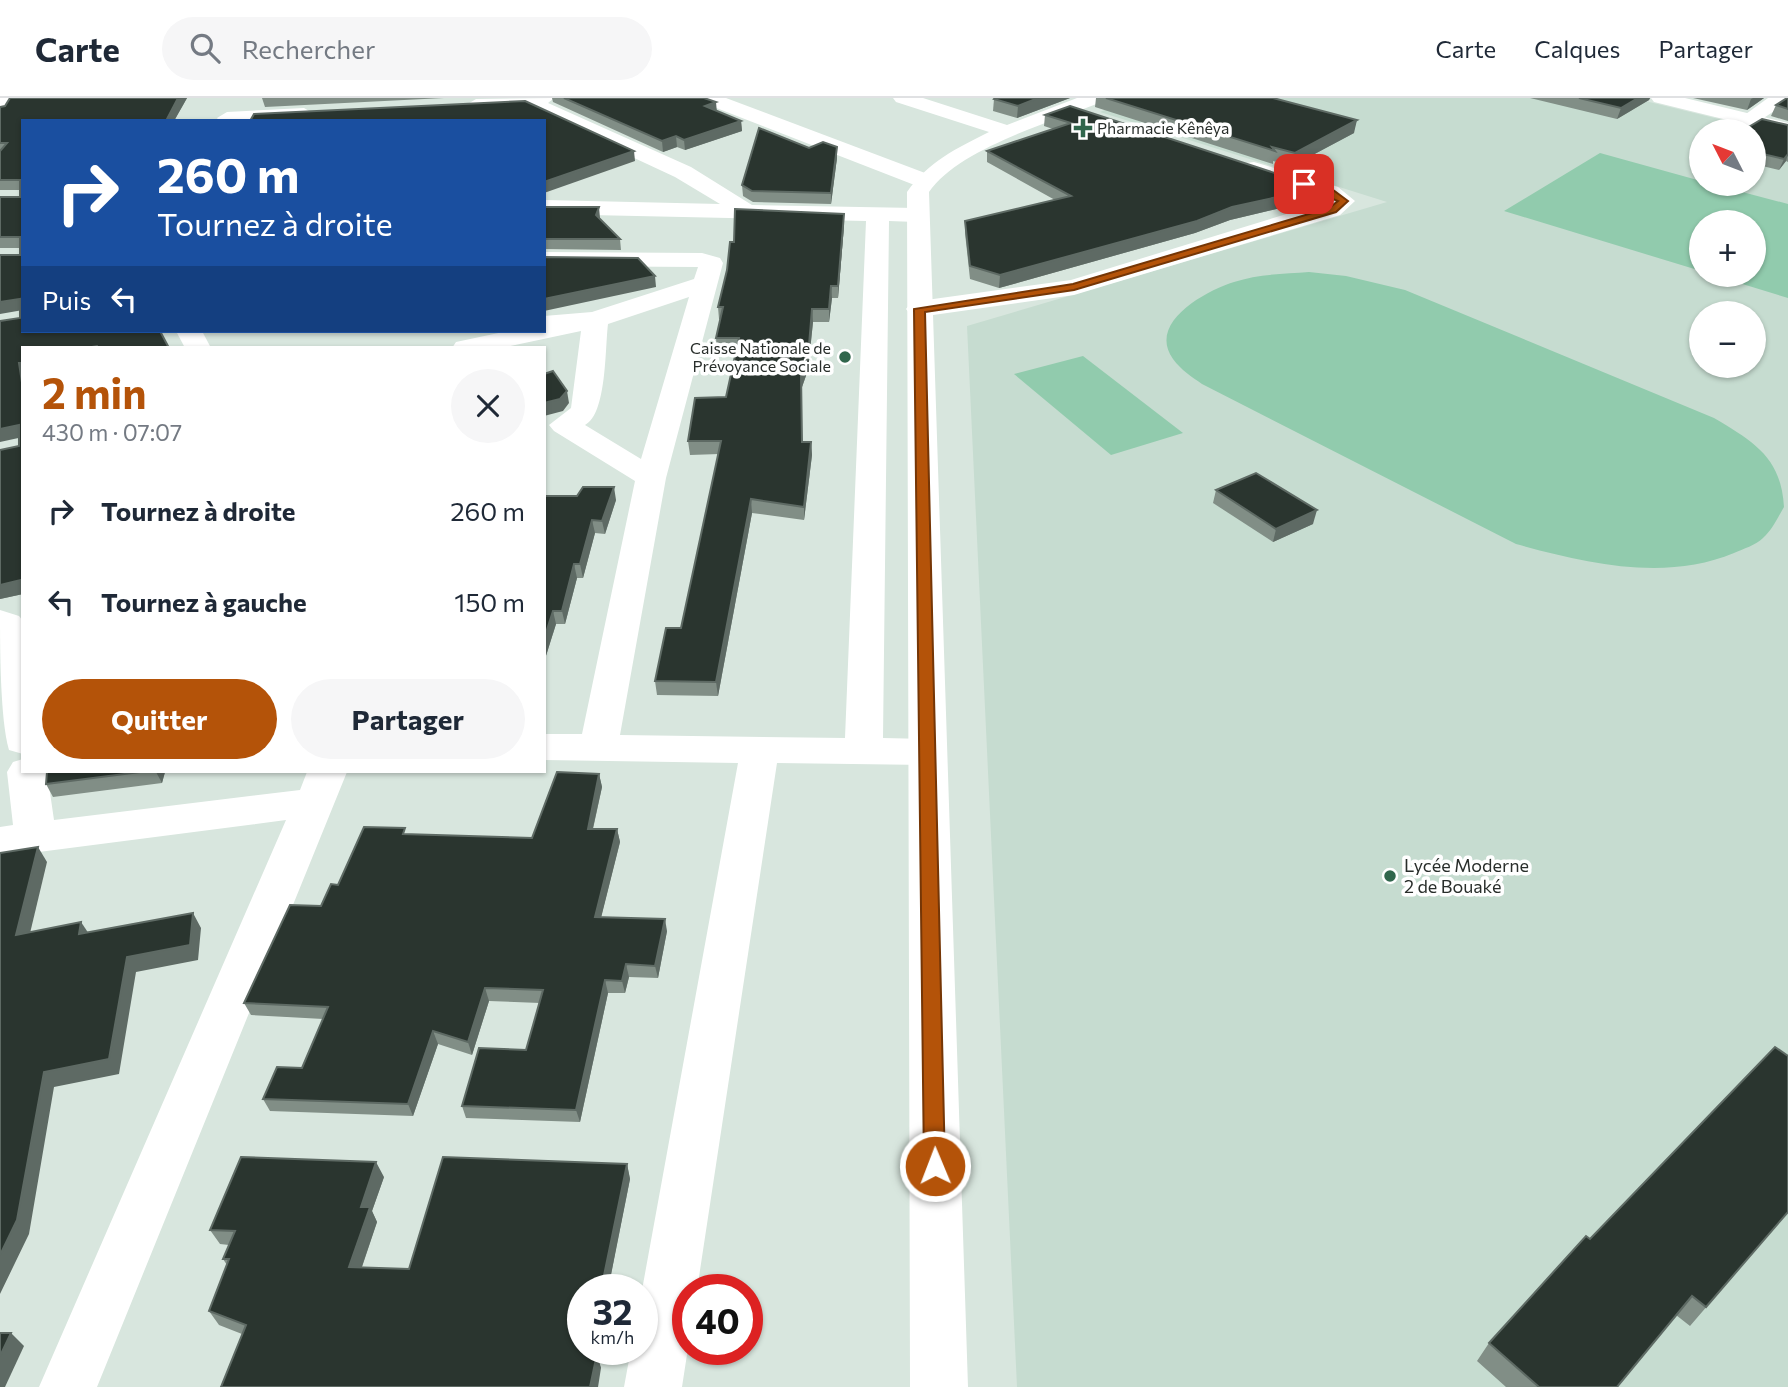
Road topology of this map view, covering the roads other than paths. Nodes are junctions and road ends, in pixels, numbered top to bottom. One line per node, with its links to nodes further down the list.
1 (10, 98): 10 (street)
2 (239, 98): 12 (street)
3 (708, 98): 18 (street)
4 (904, 98): 16 (street)
5 (1661, 98): 13 (street)
6 (1781, 98): 13 (street)
7 (537, 100): 8 (street); 20 (street)
8 (461, 106)
9 (1086, 108): 16 (street)
10 (0, 110)
11 (323, 113): 12 (street)
12 (226, 119)
13 (1749, 119)
14 (1766, 123): 15 (street)
15 (1788, 129)
16 (1010, 132): 18 (street)
17 (1238, 163): 24 (street)
18 (921, 198): 21 (street); 24 (street)
19 (546, 207): 20 (street)
20 (746, 210): 21 (street)
21 (878, 213): 36 (street)
22 (546, 259): 23 (street)
23 (704, 284): 25 (street); 31 (street)
24 (919, 309): 38 (street)
25 (595, 320): 26 (street); 27 (street); 30 (street)
26 (546, 324)
27 (546, 331)
28 (535, 333): 29 (street)
29 (474, 346)
30 (554, 427): 31 (street)
31 (651, 478): 34 (street)
32 (0, 621): 33 (street)
33 (21, 726)
34 (599, 746): 35 (street); 37 (street)
35 (546, 747)
36 (864, 749): 37 (street); 38 (street)
37 (760, 750): 43 (street)
38 (927, 752): 44 (street)
39 (27, 773): 41 (street)
40 (321, 787): 41 (street); 42 (street)
41 (17, 838)
42 (68, 1387)
43 (653, 1387)
44 (939, 1387)

